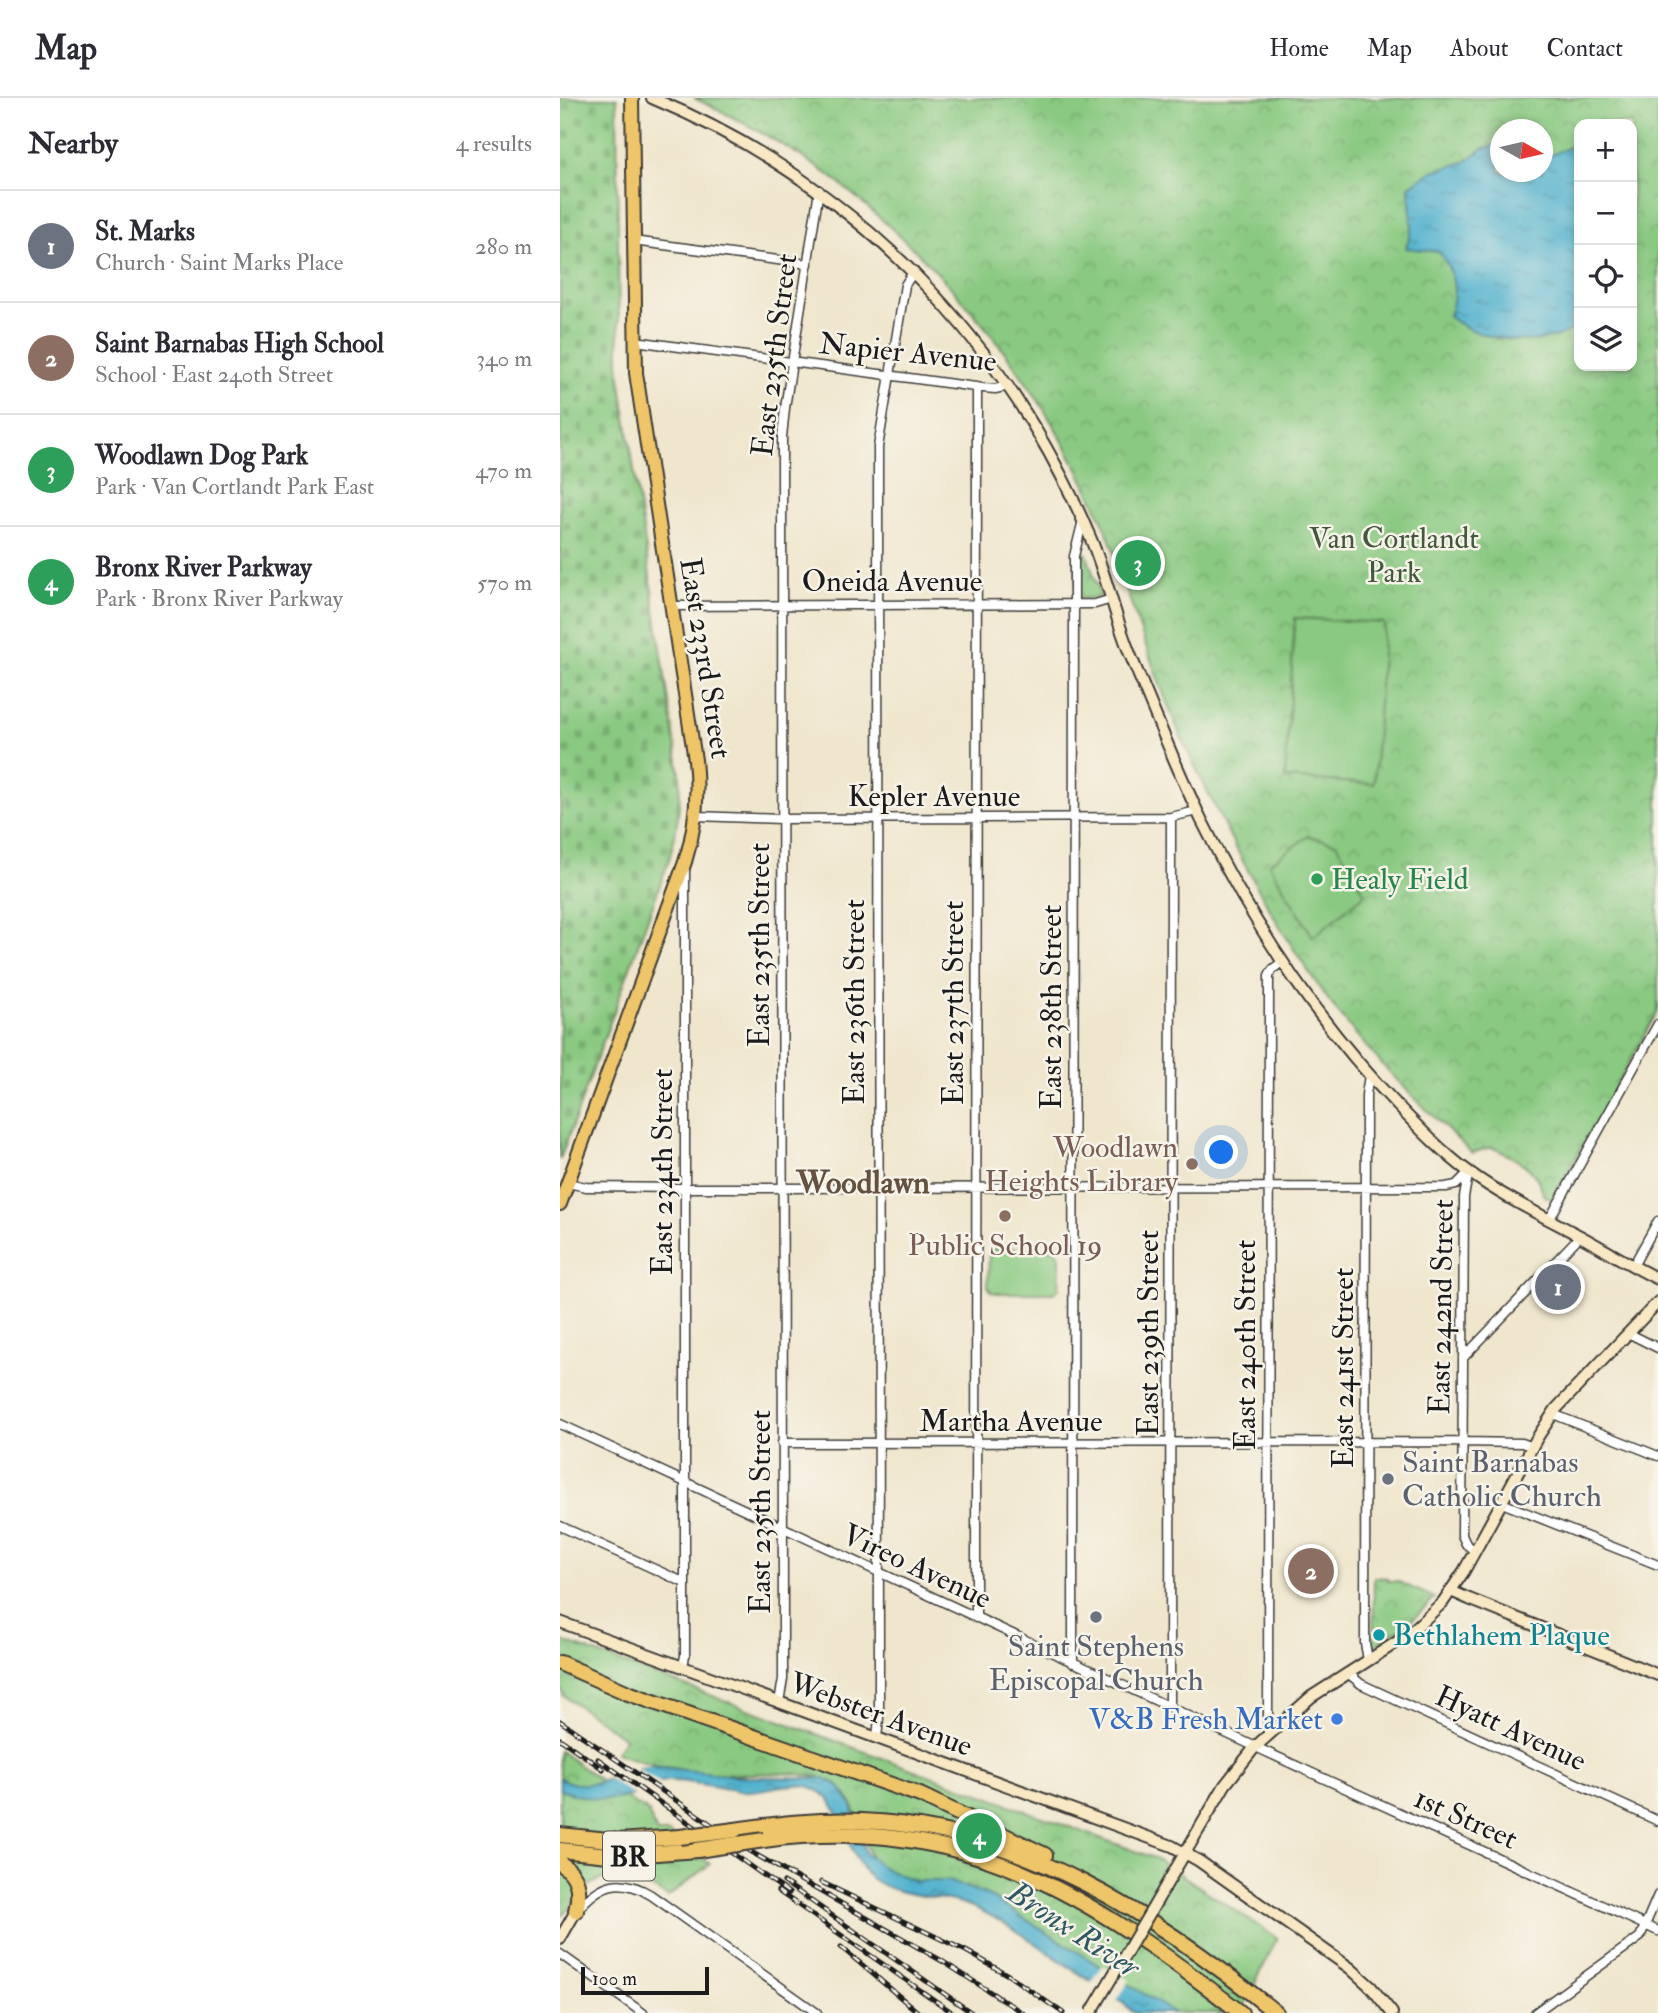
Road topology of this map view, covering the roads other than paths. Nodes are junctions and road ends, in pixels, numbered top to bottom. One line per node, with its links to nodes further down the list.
1 (632, 98): 4 (main road, East 233rd Street)
2 (652, 98): 3 (street)
3 (819, 190): 5 (street, East 235th Street); 6 (street)
4 (633, 241): 5 (street); 7 (main road, East 233rd Street)
5 (808, 264): 8 (street, East 235th Street)
6 (914, 271): 9 (street, East 236th Street); 10 (street)
7 (635, 341): 8 (street, Napier Avenue); 18 (main road, East 233rd Street)
8 (792, 362): 9 (street, Napier Avenue); 14 (street, East 235th Street)
9 (891, 375): 11 (street, Napier Avenue); 15 (street, East 236th Street)
10 (1009, 386): 11 (street, Napier Avenue); 12 (street)
11 (977, 387): 16 (street, East 237th Street)
12 (1083, 520): 13 (street); 17 (street, East 238th Street)
13 (1112, 599): 17 (street, Oneida Avenue); 19 (street)
14 (783, 604): 15 (street, Oneida Avenue); 18 (street, Oneida Avenue); 24 (street, East 235th Street)
15 (878, 604): 16 (street, Oneida Avenue); 25 (street, East 236th Street)
16 (977, 604): 17 (street, Oneida Avenue); 22 (street, East 237th Street)
17 (1075, 604): 23 (street, East 238th Street)
18 (671, 606): 20 (main road, East 233rd Street)
19 (1197, 811): 21 (street); 27 (street)
20 (696, 816): 24 (street, Kepler Avenue); 26 (main road, East 233rd Street)
21 (1171, 817): 23 (street, Kepler Avenue); 39 (street, East 239th Street)
22 (976, 818): 23 (street, Kepler Avenue); 25 (street, Kepler Avenue); 37 (street, East 237th Street)
23 (1074, 818): 38 (street, East 238th Street)
24 (781, 819): 25 (street, Kepler Avenue); 35 (street, East 235th Street)
25 (878, 819): 36 (street, East 236th Street)
26 (685, 862): 31 (main road, East 233rd Street); 34 (street, East 234th Street)
27 (1283, 961): 29 (street); 33 (street, East 240th Street)
28 (1658, 1024): 41 (street)
29 (1369, 1075): 30 (street); 32 (street, East 241st Street)
30 (1469, 1172): 32 (street); 41 (street); 49 (street, East 242nd Street)
31 (568, 1183): 34 (street); 40 (main road, East 233rd Street)
32 (1366, 1186): 33 (street); 58 (street, East 241st Street)
33 (1268, 1187): 39 (street); 59 (street, East 240th Street)
34 (685, 1188): 35 (street); 62 (street, East 234th Street)
35 (782, 1188): 36 (street); 53 (street, East 235th Street)
36 (879, 1188): 37 (street); 54 (street, East 236th Street)
37 (976, 1188): 38 (street); 55 (street, East 237th Street)
38 (1073, 1188): 39 (street); 56 (street, East 238th Street)
39 (1170, 1188): 57 (street, East 239th Street)
40 (560, 1204)
41 (1549, 1220): 43 (street)
42 (1658, 1221): 44 (street)
43 (1580, 1236): 44 (street); 49 (street)
44 (1633, 1266): 45 (street)
45 (1658, 1279)
46 (1658, 1302): 47 (street)
47 (1628, 1333): 48 (street); 50 (street)
48 (1658, 1348)
49 (1462, 1358): 52 (street, East 242nd Street)
50 (1553, 1414): 60 (street); 61 (street)
51 (560, 1424): 62 (street, Vireo Avenue)
52 (1462, 1442): 58 (street, Martha Avenue); 60 (street, Martha Avenue); 66 (street, East 242nd Street)
53 (782, 1443): 54 (street, Martha Avenue); 65 (street, East 235th Street)
54 (879, 1443): 55 (street, Martha Avenue); 68 (street, East 236th Street)
55 (976, 1443): 56 (street, Martha Avenue); 71 (street, East 237th Street)
56 (1073, 1443): 57 (street, Martha Avenue); 75 (street, East 238th Street)
57 (1171, 1443): 59 (street, Martha Avenue); 80 (street, East 239th Street)
58 (1365, 1443): 59 (street, Martha Avenue); 73 (street, East 241st Street)
59 (1268, 1444): 81 (street, East 240th Street)
60 (1533, 1447): 63 (street)
61 (1658, 1456)
62 (684, 1482): 65 (street, Vireo Avenue); 69 (street, East 234th Street)
63 (1502, 1503): 66 (street); 67 (street)
64 (560, 1526): 69 (street)
65 (782, 1528): 68 (street, Vireo Avenue); 79 (street, East 235th Street)
66 (1475, 1552): 70 (street)
67 (1658, 1565)
68 (880, 1573): 71 (street, Vireo Avenue); 82 (street, East 236th Street)
69 (685, 1583): 76 (street, East 234th Street)
70 (1451, 1591): 73 (street); 78 (street)
71 (976, 1618): 75 (street, Vireo Avenue)
72 (560, 1622): 76 (street, Webster Avenue)
73 (1368, 1660): 77 (street)
74 (560, 1663): 90 (highway)
75 (1073, 1663): 80 (street, Vireo Avenue)
76 (683, 1667): 79 (street, Webster Avenue)
77 (1348, 1673): 81 (street); 84 (street, Hyatt Avenue)
78 (1658, 1675)
79 (779, 1702): 82 (street, Webster Avenue)
80 (1170, 1707): 83 (street, Vireo Avenue)
81 (1268, 1735): 83 (street)
82 (877, 1738): 88 (street, Webster Avenue)
83 (1255, 1747): 88 (street); 94 (street, 1st Street)
84 (1658, 1821)
85 (835, 1827): 86 (highway, BR, bridge); 87 (highway, BR, bridge); 90 (highway, BR); 101 (highway, BR)
86 (560, 1835)
87 (560, 1850)
88 (1185, 1853): 100 (street, bridge); 103 (street, Webster Avenue)
89 (560, 1863): 92 (highway)
90 (1093, 1886): 102 (highway, BR)
91 (1658, 1895): 94 (street)
92 (575, 1913): 93 (street); 96 (street); 99 (street)
93 (560, 1923)
94 (1646, 1925): 95 (street, 1st Street); 104 (street)
95 (1658, 1931)
96 (560, 1939)
97 (560, 1954): 98 (street)
98 (643, 2013)
99 (817, 2013)
100 (1091, 2013)
101 (1241, 2013)
102 (1276, 2013)
103 (1392, 2013)
104 (1535, 2013)

